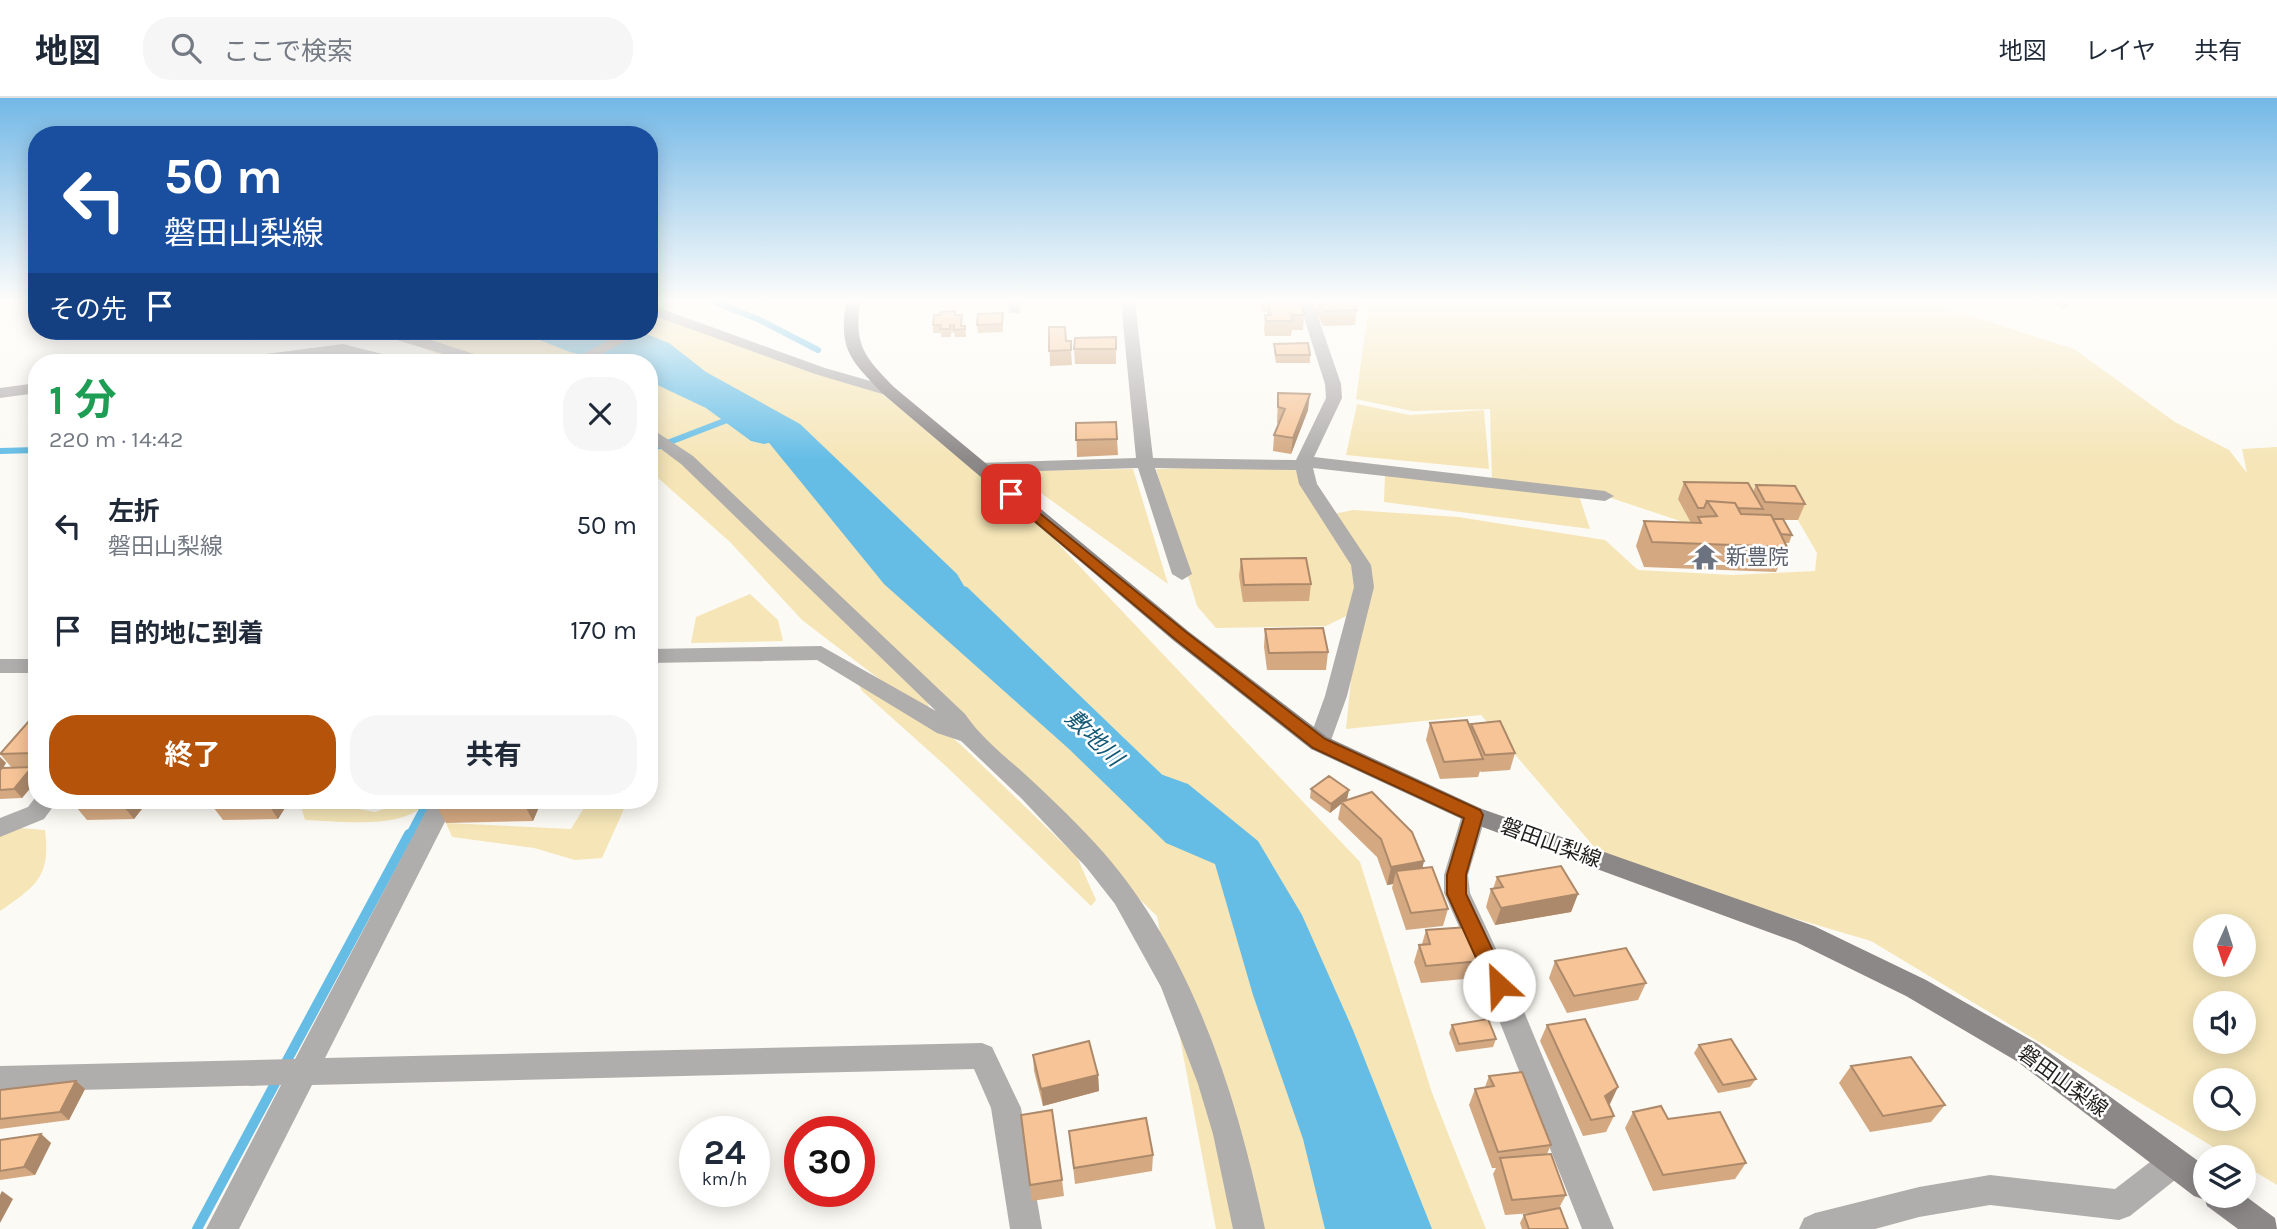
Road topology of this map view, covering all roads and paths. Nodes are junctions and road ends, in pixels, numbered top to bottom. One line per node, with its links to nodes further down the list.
1 (774, 355): 6 (street)
2 (857, 355): 6 (main road, 磐田山梨線)
3 (1134, 355): 9 (street)
4 (1323, 355): 10 (street)
5 (28, 389): 7 (street)
6 (889, 391): 11 (main road, 磐田山梨線)
7 (0, 393)
8 (658, 439): 17 (street)
9 (1145, 463): 10 (street); 11 (street); 13 (street)
10 (1303, 463): 12 (street); 18 (street)
11 (979, 468): 18 (main road, 磐田山梨線)
12 (1605, 496)
13 (1182, 574)
14 (658, 656): 17 (street)
15 (0, 666): 16 (street)
16 (28, 666)
17 (967, 735): 30 (street)
18 (1319, 743): 21 (main road, 磐田山梨線)
19 (39, 809): 22 (street)
20 (439, 809): 23 (street)
21 (1474, 815): 25 (main road, 磐田山梨線); 31 (street)
22 (0, 828)
23 (302, 1072): 24 (street); 28 (street); 29 (street)
24 (0, 1079)
25 (2174, 1162): 26 (main road, 磐田山梨線); 32 (street)
26 (2193, 1176)
27 (2236, 1208): 33 (main road)
28 (222, 1229)
29 (1026, 1229)
30 (1249, 1229)
31 (1598, 1229)
32 (1815, 1229)
33 (2264, 1229)

